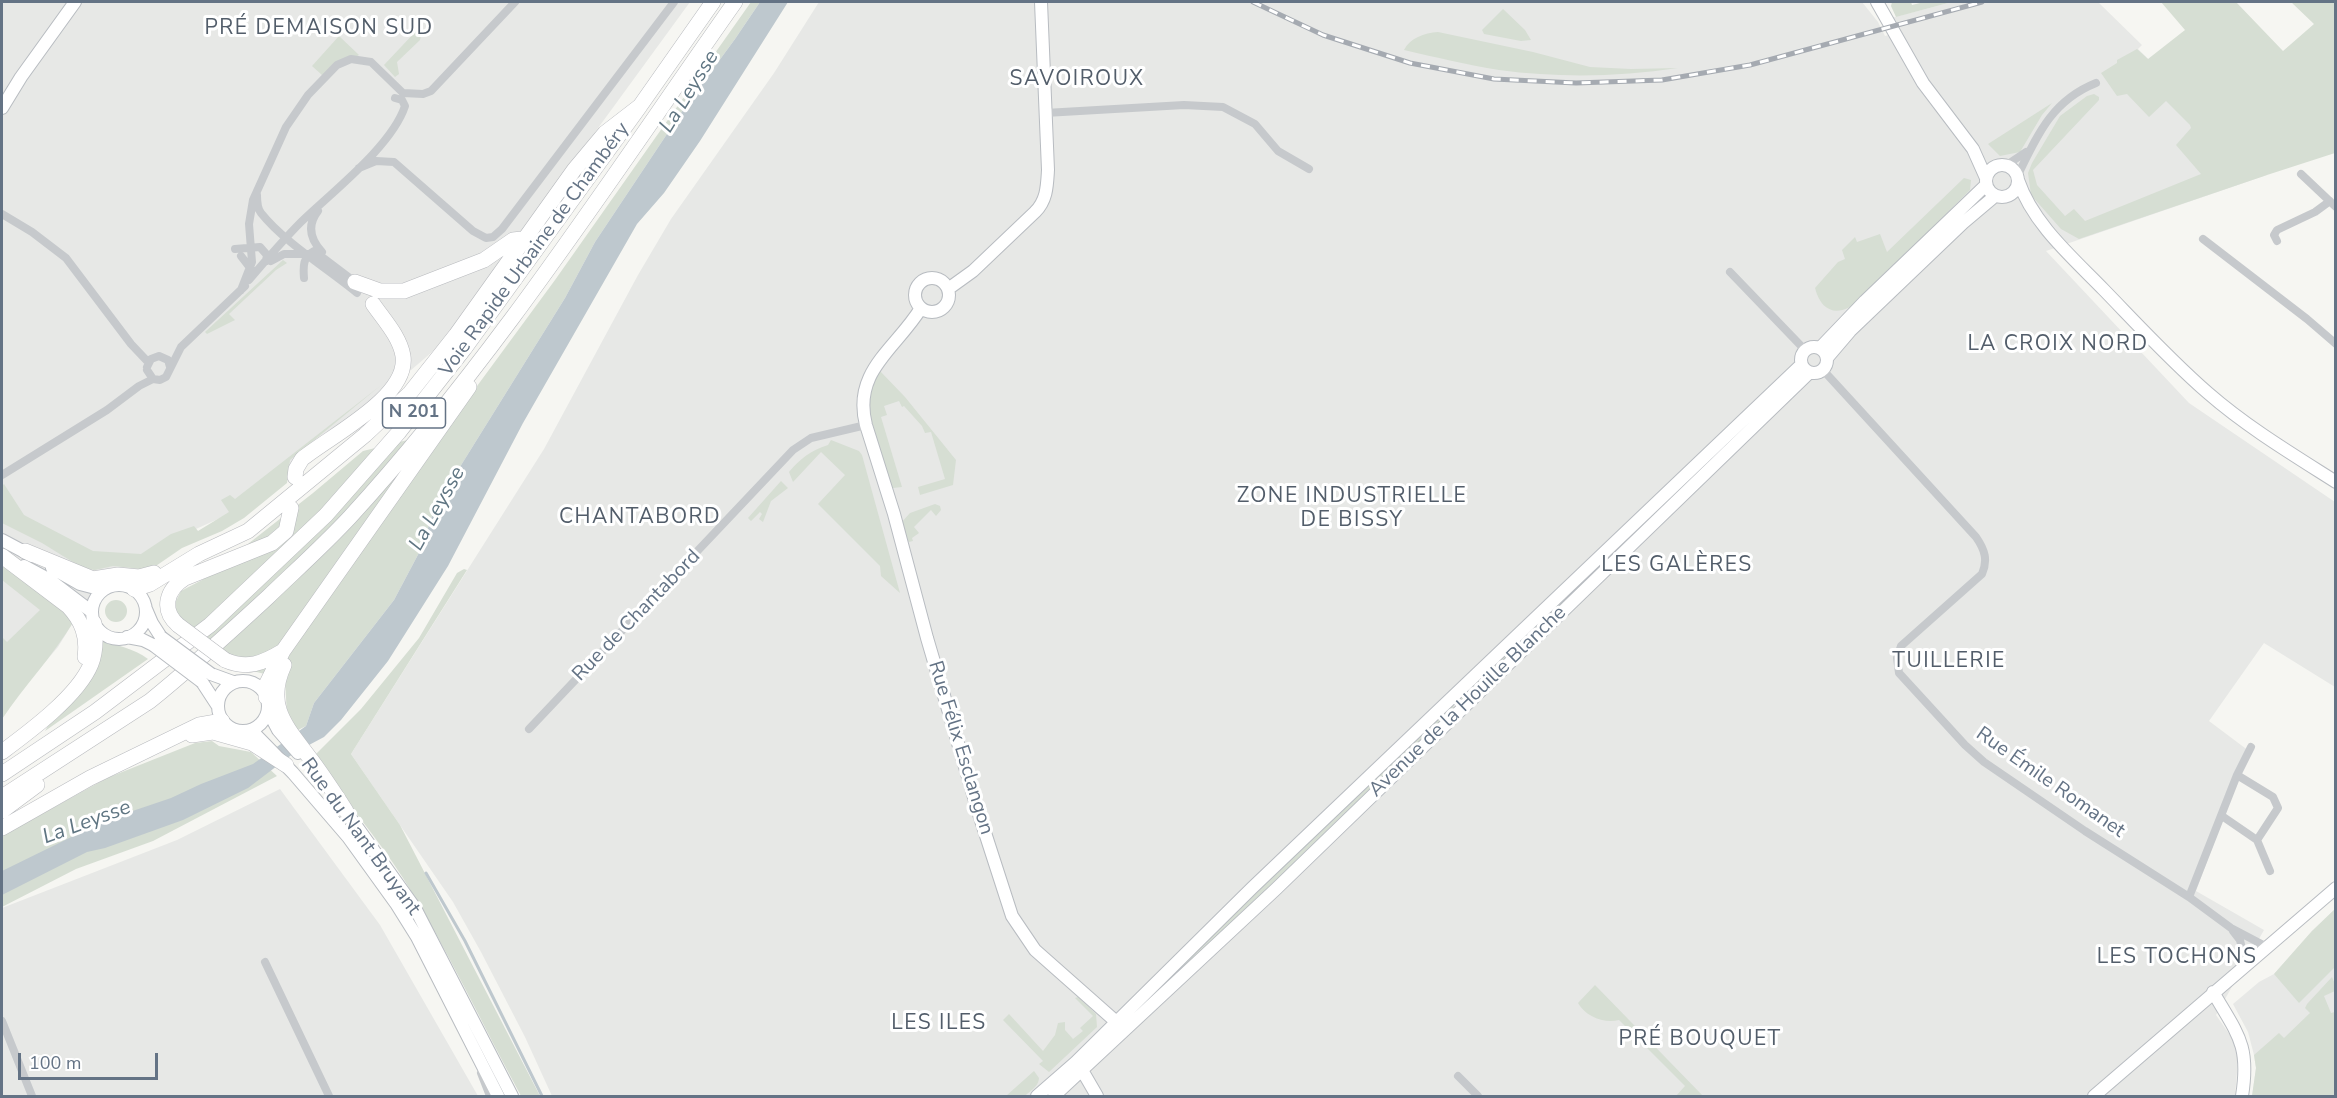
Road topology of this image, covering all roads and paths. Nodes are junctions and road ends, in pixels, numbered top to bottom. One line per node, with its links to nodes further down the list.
1 (75, 2): 11 (main road)
2 (515, 2): 21 (street)
3 (674, 2): 16 (street)
4 (713, 2): 10 (highway, N 201)
5 (735, 2): 44 (highway, Voie Rapide Urbaine de Chambéry / N 201)
6 (1041, 2): 12 (main road)
7 (1877, 2): 14 (main road)
8 (2096, 83): 13 (street)
9 (395, 98): 16 (street)
10 (640, 106): 30 (highway); 86 (highway, Voie Rapide Urbaine de Chambéry / N 201)
11 (2, 108)
12 (1046, 113): 17 (street); 41 (main road)
13 (2031, 147): 15 (street); 19 (street)
14 (1973, 149): 15 (main road); 20 (main road)
15 (2004, 165): 19 (main road); 20 (main road)
16 (359, 168): 22 (street)
17 (1309, 169)
18 (2301, 174): 24 (street)
19 (2017, 178): 23 (main road); 26 (main road)
20 (1986, 181): 23 (main road); 50 (main road)
21 (257, 191): 29 (street); 33 (street)
22 (332, 195): 29 (street); 36 (street)
23 (2000, 196): 26 (main road); 50 (main road)
24 (2333, 204): 32 (street)
25 (2, 214): 28 (street)
26 (2035, 215): 60 (main road)
27 (2, 219): 28 (street)
28 (13, 222): 51 (street)
29 (287, 237): 34 (street); 35 (street)
30 (524, 238): 40 (highway); 56 (highway)
31 (2202, 238): 45 (street)
32 (2277, 241)
33 (251, 247): 35 (street); 37 (street); 37 (street)
34 (308, 254): 36 (street); 39 (street); 40 (street); 42 (street)
35 (265, 261): 42 (street)
36 (333, 264): 40 (street)
37 (251, 269): 42 (street)
38 (1730, 272): 47 (street)
39 (304, 278)
40 (356, 287): 48 (highway)
41 (948, 289): 43 (main road); 43 (main road)
42 (241, 290): 46 (street)
43 (921, 308): 57 (main road)
44 (517, 311): 68 (highway); 75 (highway, Voie Rapide Urbaine de Chambéry / N 201)
45 (2336, 344)
46 (182, 347): 49 (street); 52 (street)
47 (1805, 350): 50 (main road); 53 (main road)
48 (405, 351): 56 (highway); 59 (highway)
49 (162, 356): 51 (street); 52 (street)
50 (1823, 359): 53 (main road); 97 (street, Rue Émile Romanet)
51 (148, 366): 54 (street); 55 (street)
52 (170, 367): 54 (street)
53 (1805, 369): 105 (main road, Avenue de la Houille Blanche); 105 (main road, Avenue de la Houille Blanche)
54 (153, 379): 55 (street)
55 (139, 386): 58 (street)
56 (381, 420): 62 (highway)
57 (866, 425): 80 (street, Rue de Chantabord); 105 (main road, Rue Félix Esclangon)
58 (2, 475)
59 (295, 477)
60 (2336, 482)
61 (291, 508): 71 (highway, bridge)
62 (233, 539): 64 (highway); 66 (highway)
63 (2, 546): 64 (main road); 67 (main road); 74 (highway)
64 (25, 551): 65 (main road)
65 (103, 590): 66 (main road); 67 (main road)
66 (140, 597): 69 (main road); 70 (main road)
67 (93, 617): 69 (main road); 74 (highway)
68 (300, 630): 71 (highway); 79 (highway)
69 (127, 638): 70 (main road)
70 (157, 641): 72 (main road, bridge)
71 (283, 651): 76 (highway)
72 (207, 678): 73 (main road); 77 (main road)
73 (233, 682): 76 (main road); 77 (main road)
74 (79, 683): 84 (highway)
75 (150, 700): 88 (highway, Voie Rapide Urbaine de Chambéry / N 201); 89 (highway)
76 (267, 704): 79 (main road); 81 (main road)
77 (217, 705): 78 (main road)
78 (222, 722): 81 (main road); 82 (highway)
79 (278, 723): 90 (highway)
80 (529, 729)
81 (252, 736): 82 (highway); 85 (highway)
82 (172, 740): 92 (highway)
83 (2251, 747): 87 (street)
84 (2, 752)
85 (289, 769): 106 (main road, Rue du Nant Bruyant)
86 (2, 774)
87 (2237, 775): 91 (street); 93 (street)
88 (2, 797)
89 (2, 811)
90 (346, 811): 113 (main road, Rue du Nant Bruyant)
91 (2222, 816): 93 (street); 97 (street)
92 (2, 828)
93 (2257, 840): 94 (street)
94 (2270, 871)
95 (2336, 878): 98 (main road)
96 (2336, 888): 98 (main road)
97 (2190, 897): 99 (street, Rue Émile Romanet)
98 (2303, 917): 100 (main road)
99 (2231, 928): 100 (street, Rue Émile Romanet); 102 (street, Rue Émile Romanet)
100 (2269, 948): 102 (main road)
101 (265, 962): 110 (street)
102 (2246, 967): 103 (main road)
103 (2213, 992): 118 (main road); 119 (main road)
104 (2, 1021): 109 (street)
105 (1121, 1026): 107 (main road)
106 (466, 1034): 111 (street); 112 (main road, Rue du Nant Bruyant)
107 (1080, 1066): 114 (main road); 115 (main road); 116 (main road)
108 (1458, 1076): 117 (street)
109 (32, 1096)
110 (329, 1096)
111 (490, 1096)
112 (498, 1096)
113 (512, 1096)
114 (1037, 1096)
115 (1054, 1096)
116 (1097, 1096)
117 (1478, 1096)
118 (2094, 1096)
119 (2242, 1096)

